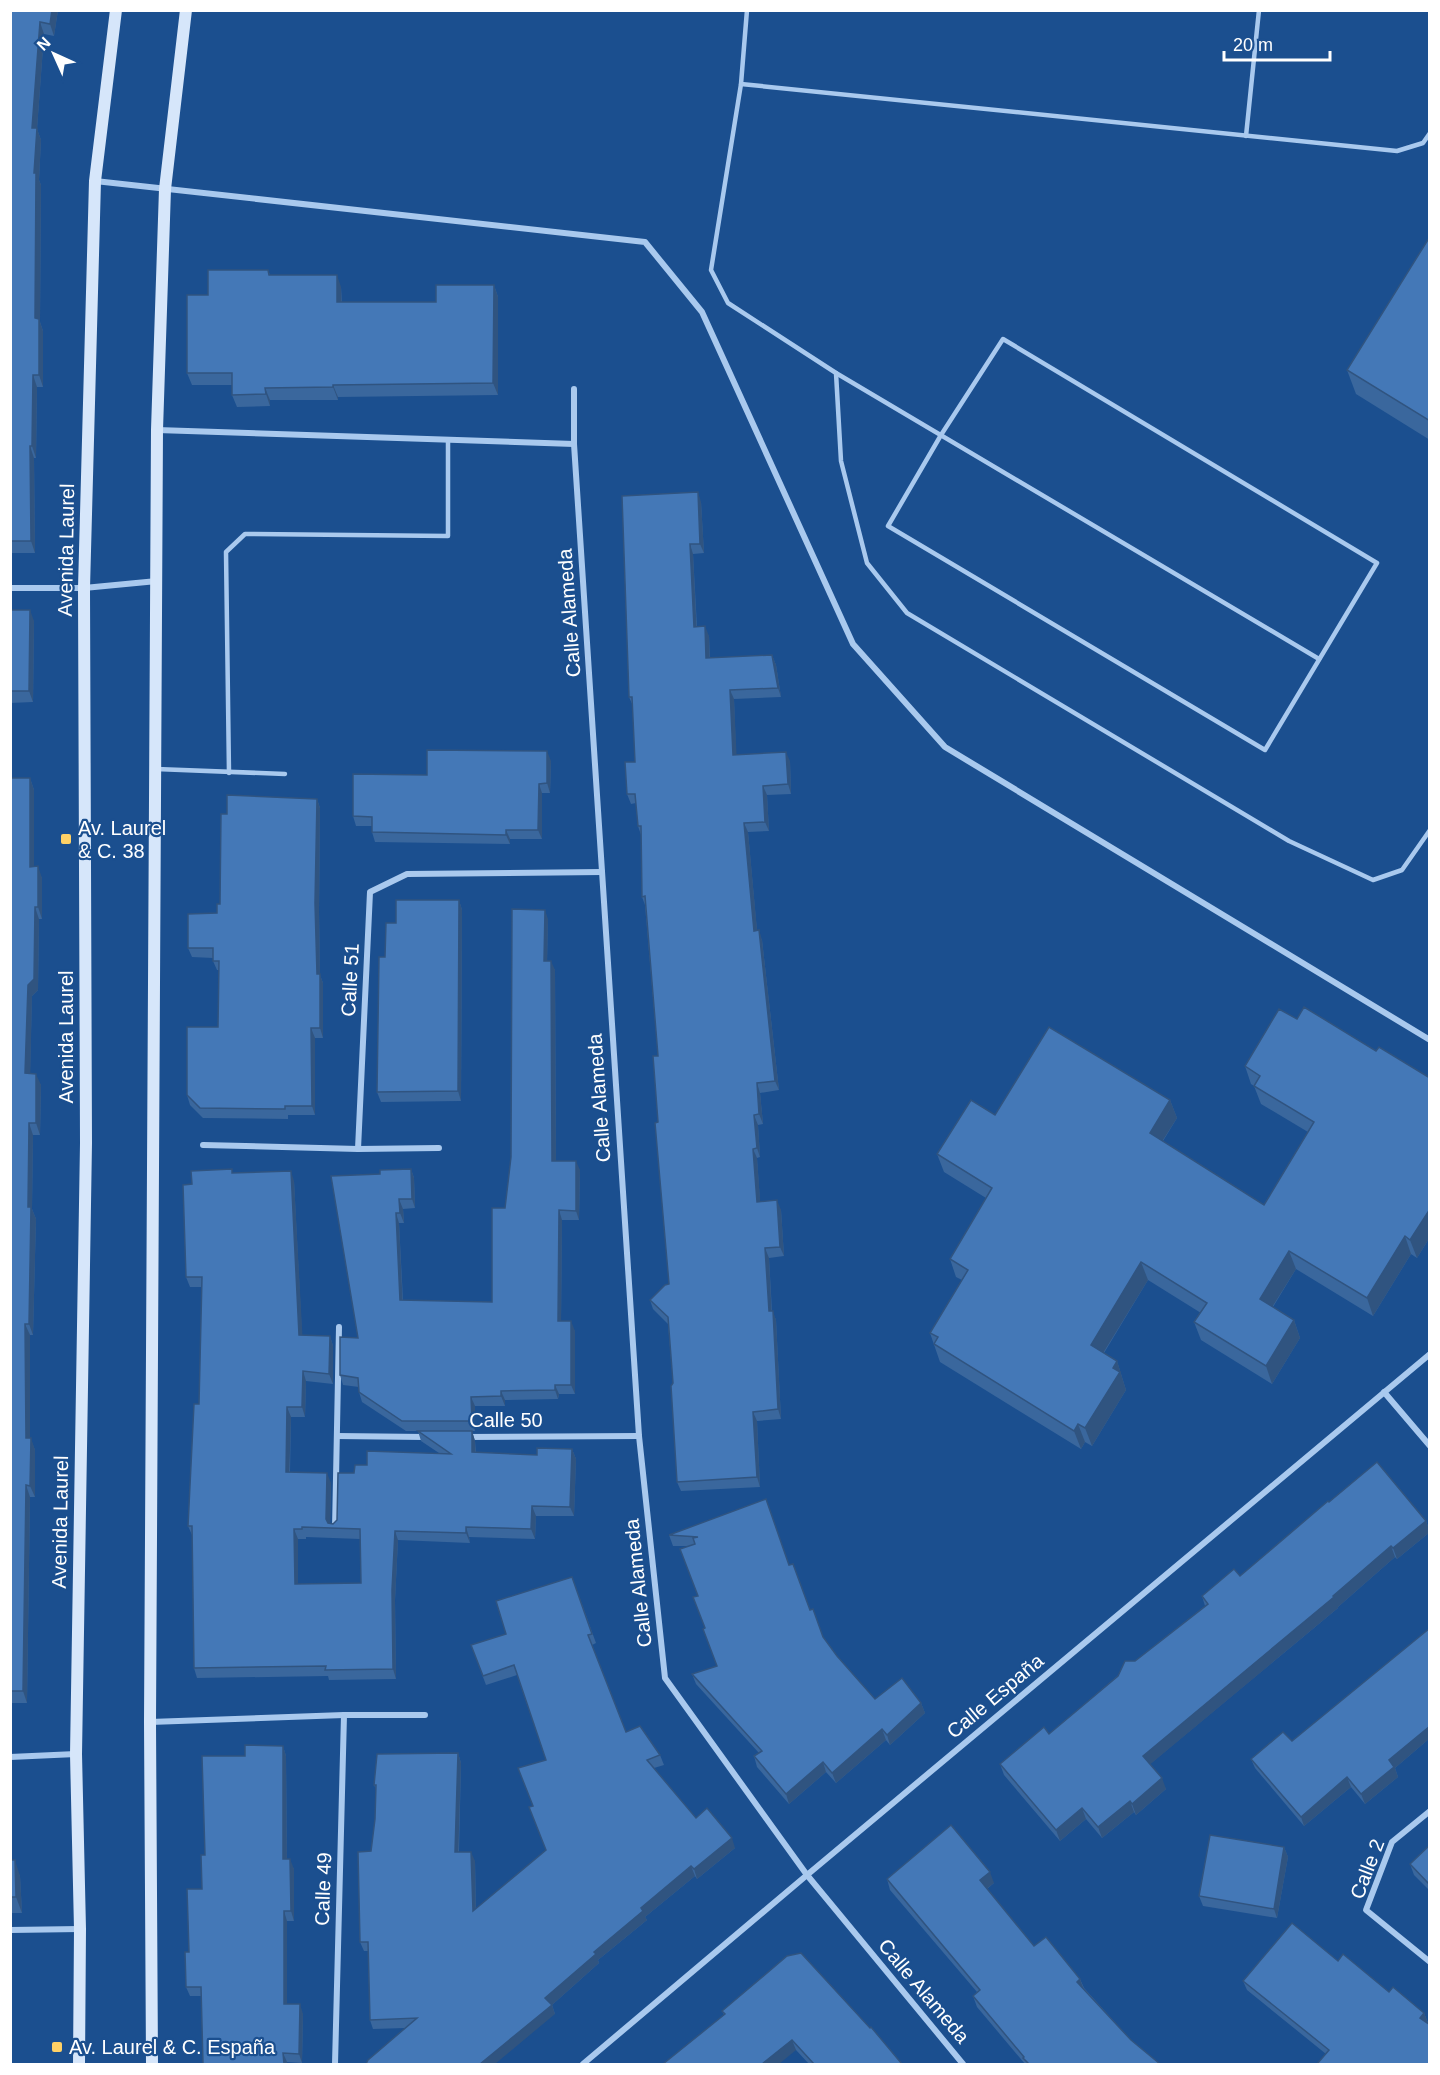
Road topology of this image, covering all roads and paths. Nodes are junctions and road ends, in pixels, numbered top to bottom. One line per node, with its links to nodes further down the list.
1 (116, 10): 8 (street, Avenida Laurel)
2 (186, 10): 9 (street)
3 (747, 10): 5 (lane)
4 (1259, 10): 7 (lane)
5 (741, 84): 7 (lane); 10 (lane)
6 (1430, 133): 7 (lane)
7 (1246, 136)
8 (95, 181): 9 (street); 18 (street, Avenida Laurel)
9 (165, 189): 12 (street); 25 (street)
10 (836, 374): 13 (lane); 23 (lane)
11 (574, 389): 15 (street, Calle Alameda)
12 (158, 430): 14 (street); 16 (street)
13 (941, 435): 19 (lane); 19 (lane); 19 (lane)
14 (448, 440): 15 (street); 21 (lane)
15 (574, 444): 24 (street, Calle Alameda)
16 (157, 581): 18 (street); 20 (street)
17 (10, 588): 18 (street)
18 (84, 588): 41 (street, Avenida Laurel)
19 (1319, 659)
20 (156, 769): 21 (lane); 40 (street)
21 (229, 773): 22 (lane)
22 (285, 774)
23 (1430, 830)
24 (602, 872): 28 (street, Calle 51); 33 (street, Calle Alameda)
25 (1430, 1040)
26 (203, 1144): 28 (street)
27 (439, 1148): 28 (street)
28 (358, 1149)
29 (339, 1327): 32 (street)
30 (1430, 1354): 31 (street, Calle España)
31 (1384, 1392): 36 (street); 44 (street, Calle España)
32 (337, 1436): 34 (street); 37 (street)
33 (639, 1436): 35 (street, Calle 50); 44 (street, Calle Alameda)
34 (430, 1437)
35 (453, 1437)
36 (1430, 1446)
37 (335, 1529)
38 (344, 1715): 39 (street); 40 (street); 50 (street, Calle 49)
39 (425, 1715)
40 (150, 1722): 49 (street)
41 (76, 1754): 42 (street); 45 (street, Avenida Laurel)
42 (10, 1757)
43 (1430, 1811): 47 (street, Calle 2)
44 (807, 1875): 51 (street, Calle España); 52 (street, Calle Alameda)
45 (80, 1929): 46 (street); 48 (street, Avenida Laurel)
46 (10, 1930)
47 (1430, 1962)
48 (79, 2064)
49 (152, 2064)
50 (335, 2064)
51 (584, 2064)
52 (963, 2064)

